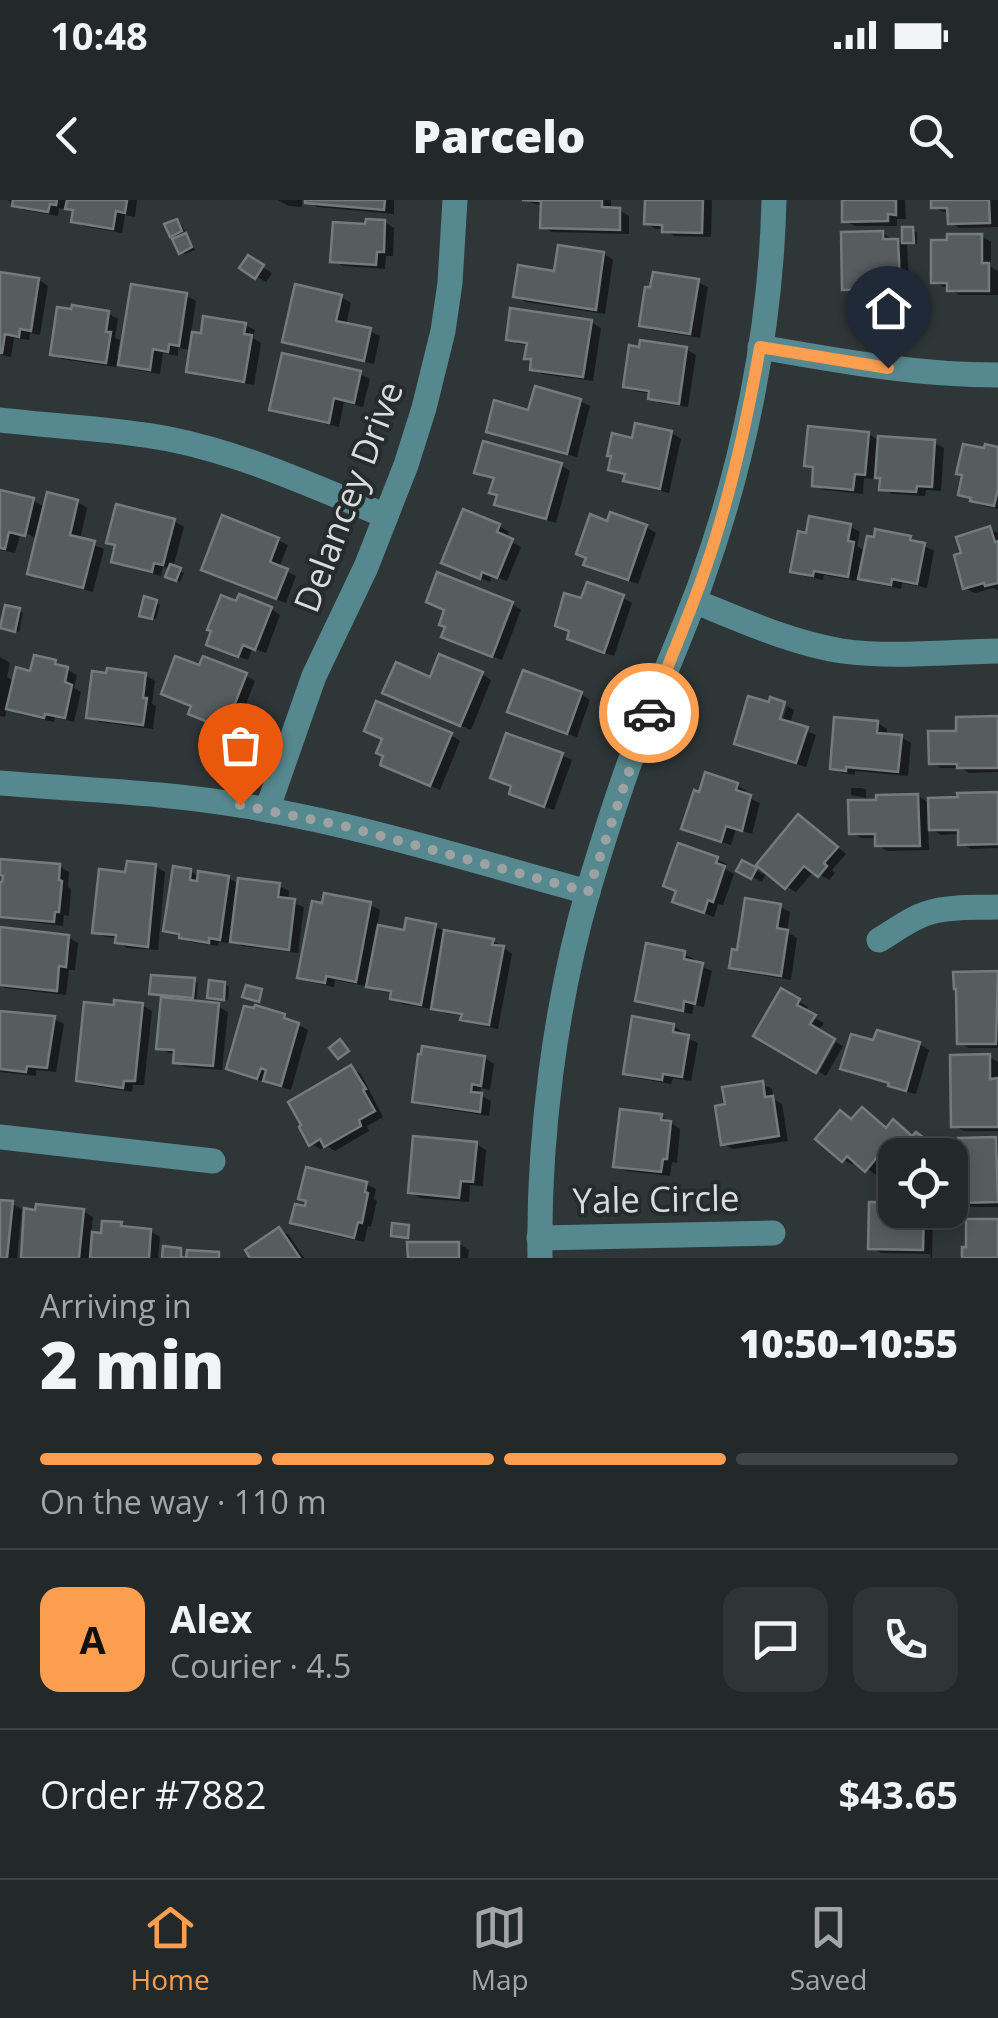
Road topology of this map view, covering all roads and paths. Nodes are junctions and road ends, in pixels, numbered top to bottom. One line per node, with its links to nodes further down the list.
1 (455, 200): 6 (street, Delancey Drive)
2 (774, 200): 3 (street)
3 (760, 347): 4 (street); 7 (street)
4 (998, 376)
5 (0, 420): 6 (street)
6 (386, 516): 10 (street, Delancey Drive)
7 (694, 601): 8 (street); 11 (street)
8 (998, 650)
9 (0, 783): 10 (street)
10 (268, 810): 11 (street)
11 (588, 892): 17 (street)
12 (998, 907): 13 (street)
13 (879, 940)
14 (0, 1137): 15 (street)
15 (213, 1161)
16 (774, 1232): 17 (street, Yale Circle)
17 (540, 1248)

